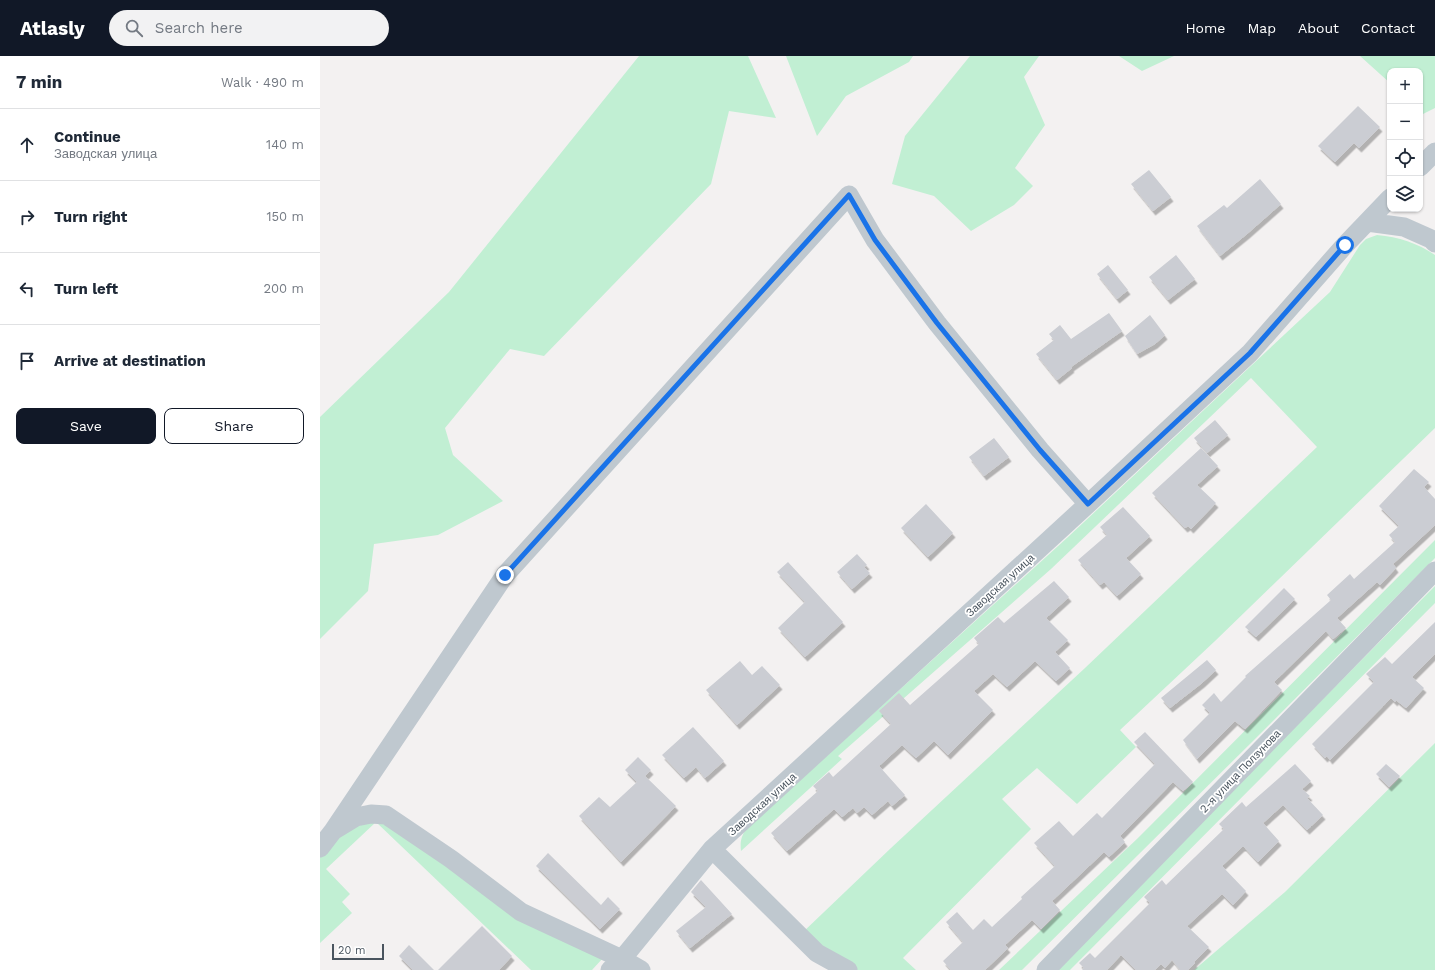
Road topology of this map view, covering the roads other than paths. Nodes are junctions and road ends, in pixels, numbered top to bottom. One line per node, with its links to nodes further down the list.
1 (1435, 152): 2 (street)
2 (1423, 164)
3 (1387, 201): 4 (street, Заводская улица)
4 (1367, 222): 5 (street); 6 (street, Заводская улица)
5 (1435, 243)
6 (1088, 504): 8 (street); 10 (street, Заводская улица)
7 (1435, 571): 14 (street, 2-я улица Ползунова)
8 (333, 831): 9 (street); 11 (street)
9 (320, 848)
10 (712, 849): 11 (street, Заводская улица); 13 (street)
11 (616, 965): 12 (street)
12 (641, 970)
13 (848, 970)
14 (1046, 970)

